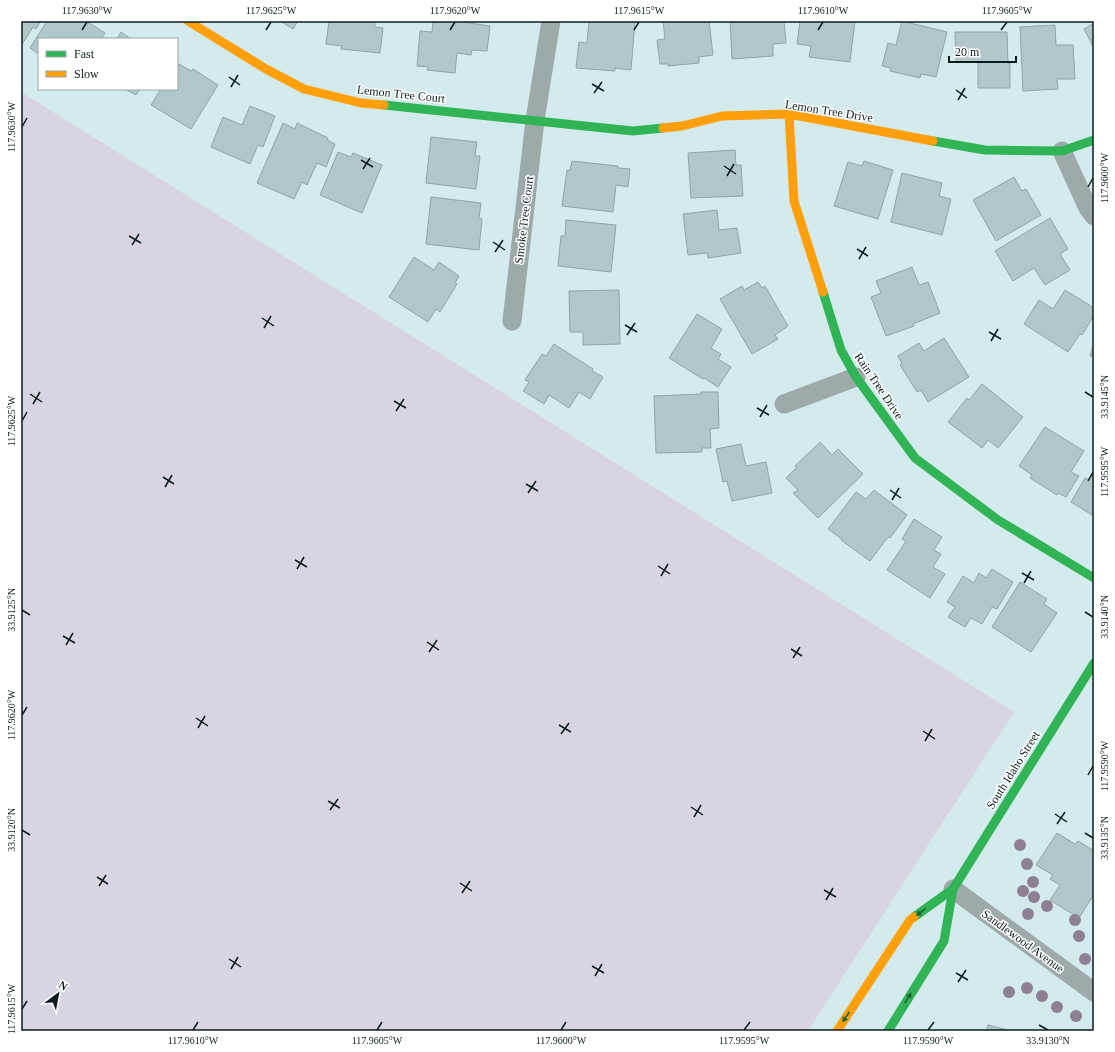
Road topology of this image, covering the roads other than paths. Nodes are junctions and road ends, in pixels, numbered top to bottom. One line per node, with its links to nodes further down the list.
1 (188, 21): 4 (street, Lemon Tree Court)
2 (551, 21): 4 (street, Smoke Tree Court)
3 (789, 114): 4 (street, Lemon Tree Drive); 6 (street, Lemon Tree Drive); 9 (street, Rain Tree Drive)
4 (535, 120): 8 (street, Smoke Tree Court)
5 (1094, 140): 6 (street, Lemon Tree Drive)
6 (1062, 151): 7 (street)
7 (1094, 216)
8 (512, 321)
9 (856, 377): 10 (street); 11 (street, Rain Tree Drive)
10 (784, 404)
11 (1094, 578)
12 (1094, 663): 13 (street, South Idaho Street)
13 (953, 889): 14 (street, Sandlewood Avenue); 15 (street, South Idaho Street, one-way to 15); 16 (street, South Idaho Street, one-way to 13)
14 (1094, 992)
15 (837, 1031)
16 (888, 1031)

